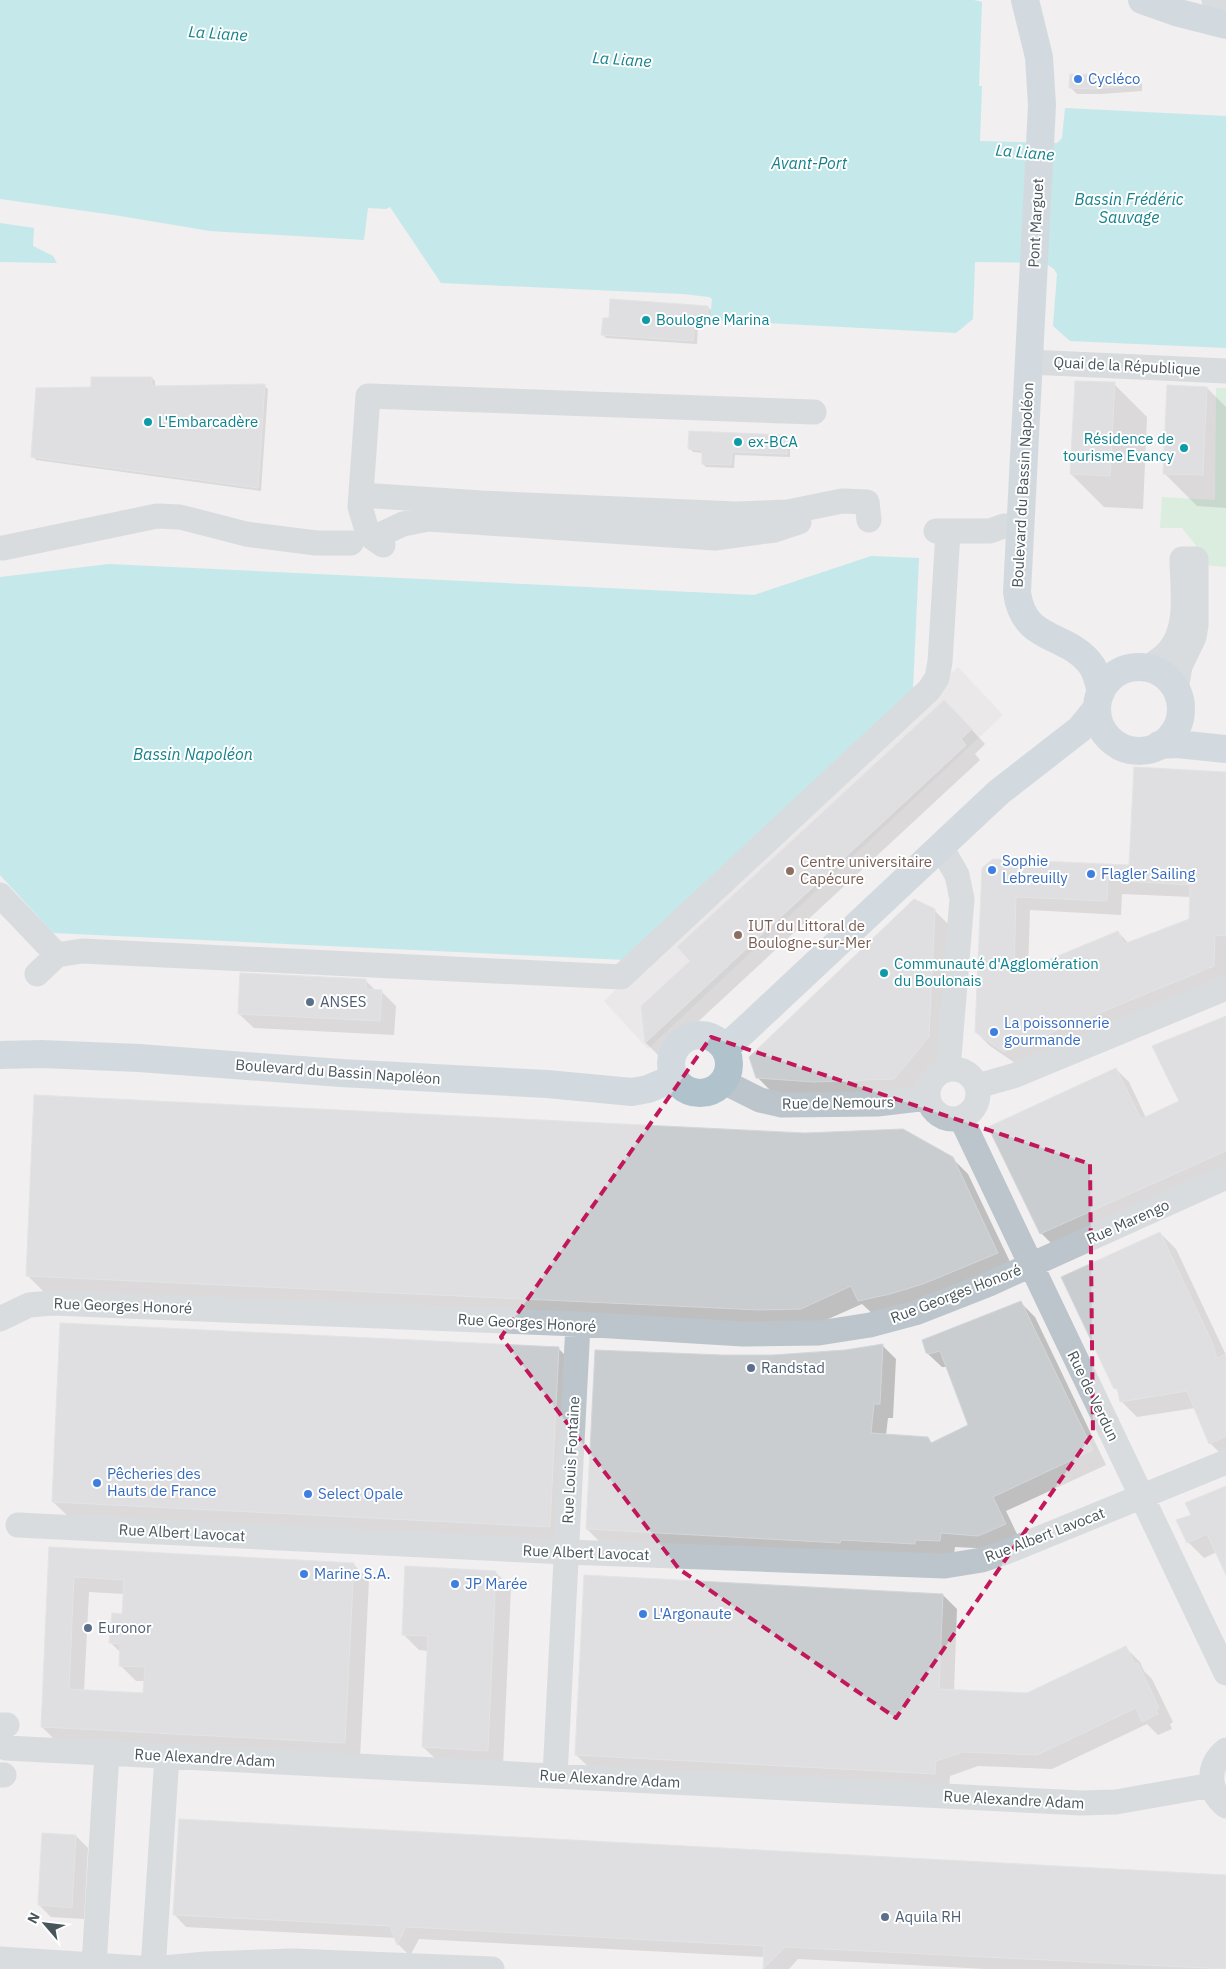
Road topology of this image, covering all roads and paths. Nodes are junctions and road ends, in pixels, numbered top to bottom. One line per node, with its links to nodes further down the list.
1 (1142, 0): 3 (main road)
2 (1023, 1): 5 (main road, Pont Marguet)
3 (1181, 5): 4 (main road)
4 (1220, 17)
5 (1031, 329): 6 (main road, Boulevard du Bassin Napoléon)
6 (1029, 362): 7 (street, Quai de la République); 12 (main road, Boulevard du Bassin Napoléon)
7 (1226, 371)
8 (814, 412): 9 (street)
9 (361, 495): 10 (street); 13 (street)
10 (842, 502): 11 (street); 13 (street)
11 (870, 520)
12 (1020, 526): 17 (main road, Boulevard du Bassin Napoléon); 24 (street)
13 (369, 542): 14 (street)
14 (3, 548)
15 (1146, 668): 16 (main road); 16 (street); 17 (main road)
16 (1176, 690): 20 (main road)
17 (1099, 700): 19 (main road); 21 (main road)
18 (1221, 744): 20 (main road)
19 (1058, 745): 21 (main road); 22 (main road)
20 (1159, 745): 21 (main road)
21 (1121, 746)
22 (941, 847): 27 (main road); 29 (street)
23 (0, 895): 24 (street)
24 (57, 955): 25 (street)
25 (37, 974)
26 (1226, 988): 32 (street)
27 (724, 1048): 30 (main road); 31 (main road)
28 (0, 1054): 30 (main road, Boulevard du Bassin Napoléon)
29 (948, 1069): 32 (street); 33 (street)
30 (674, 1078): 31 (main road)
31 (724, 1082): 33 (street, Rue de Nemours)
32 (978, 1086): 34 (street)
33 (928, 1098): 34 (street)
34 (961, 1118): 36 (street, Rue de Verdun)
35 (1226, 1177): 36 (street, Rue Marengo)
36 (1030, 1266): 38 (street, Rue Georges Honoré); 40 (street, Rue de Verdun)
37 (7, 1315): 38 (street, Rue Georges Honoré)
38 (578, 1324): 42 (street, Rue Louis Fontaine)
39 (1226, 1462): 40 (street, Rue Albert Lavocat)
40 (1141, 1496): 42 (street, Rue Albert Lavocat); 43 (street, Rue de Verdun)
41 (18, 1525): 42 (street, Rue Albert Lavocat)
42 (566, 1552): 48 (street, Rue Louis Fontaine)
43 (1226, 1673)
44 (3, 1749): 46 (street, Rue Alexandre Adam)
45 (1226, 1750): 49 (street)
46 (107, 1753): 47 (street, Rue Alexandre Adam); 52 (street)
47 (167, 1756): 48 (street, Rue Alexandre Adam); 53 (street)
48 (555, 1776): 49 (street, Rue Alexandre Adam)
49 (1212, 1785): 50 (street)
50 (1226, 1806)
51 (0, 1960): 52 (street)
52 (94, 1965): 53 (street)
53 (153, 1969): 54 (street)
54 (492, 1969)

